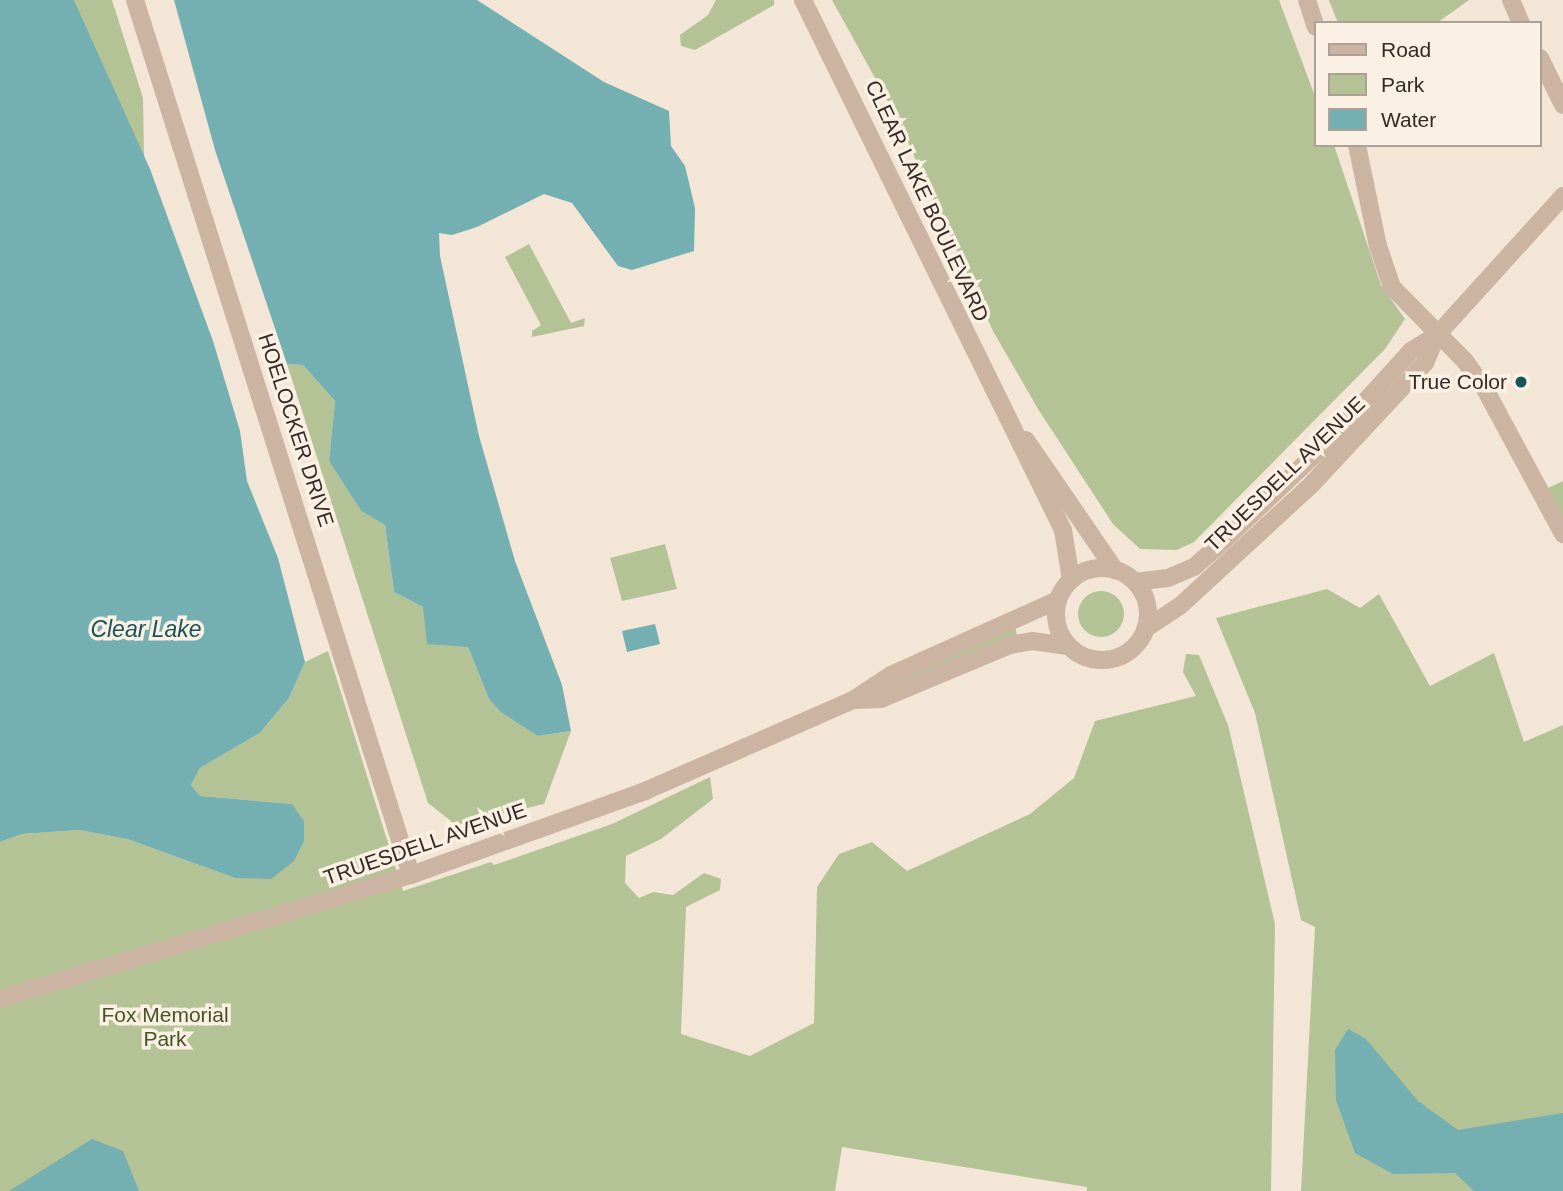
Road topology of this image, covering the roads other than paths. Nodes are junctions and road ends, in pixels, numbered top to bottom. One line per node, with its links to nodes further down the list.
1 (135, 0): 21 (street, HOELOCKER DRIVE)
2 (803, 0): 12 (street, CLEAR LAKE BOULEVARD)
3 (1307, 0): 5 (street)
4 (1511, 0): 6 (street)
5 (1314, 21)
6 (1520, 21)
7 (1542, 62): 8 (street)
8 (1563, 104)
9 (1357, 147): 11 (street)
10 (1563, 196): 11 (street, TRUESDELL AVENUE)
11 (1437, 335): 13 (street); 16 (street, TRUESDELL AVENUE); 18 (street, TRUESDELL AVENUE)
12 (1009, 422): 14 (street, CLEAR LAKE BOULEVARD); 15 (street, CLEAR LAKE BOULEVARD)
13 (1563, 534)
14 (1115, 570): 15 (street); 16 (street)
15 (1070, 580): 17 (street)
16 (1135, 582): 18 (street)
17 (1058, 600): 19 (street); 20 (street, TRUESDELL AVENUE)
18 (1145, 629): 19 (street)
19 (1068, 646): 20 (street, TRUESDELL AVENUE)
20 (853, 700): 21 (street, TRUESDELL AVENUE)
21 (411, 874): 22 (street, TRUESDELL AVENUE)
22 (0, 999)

